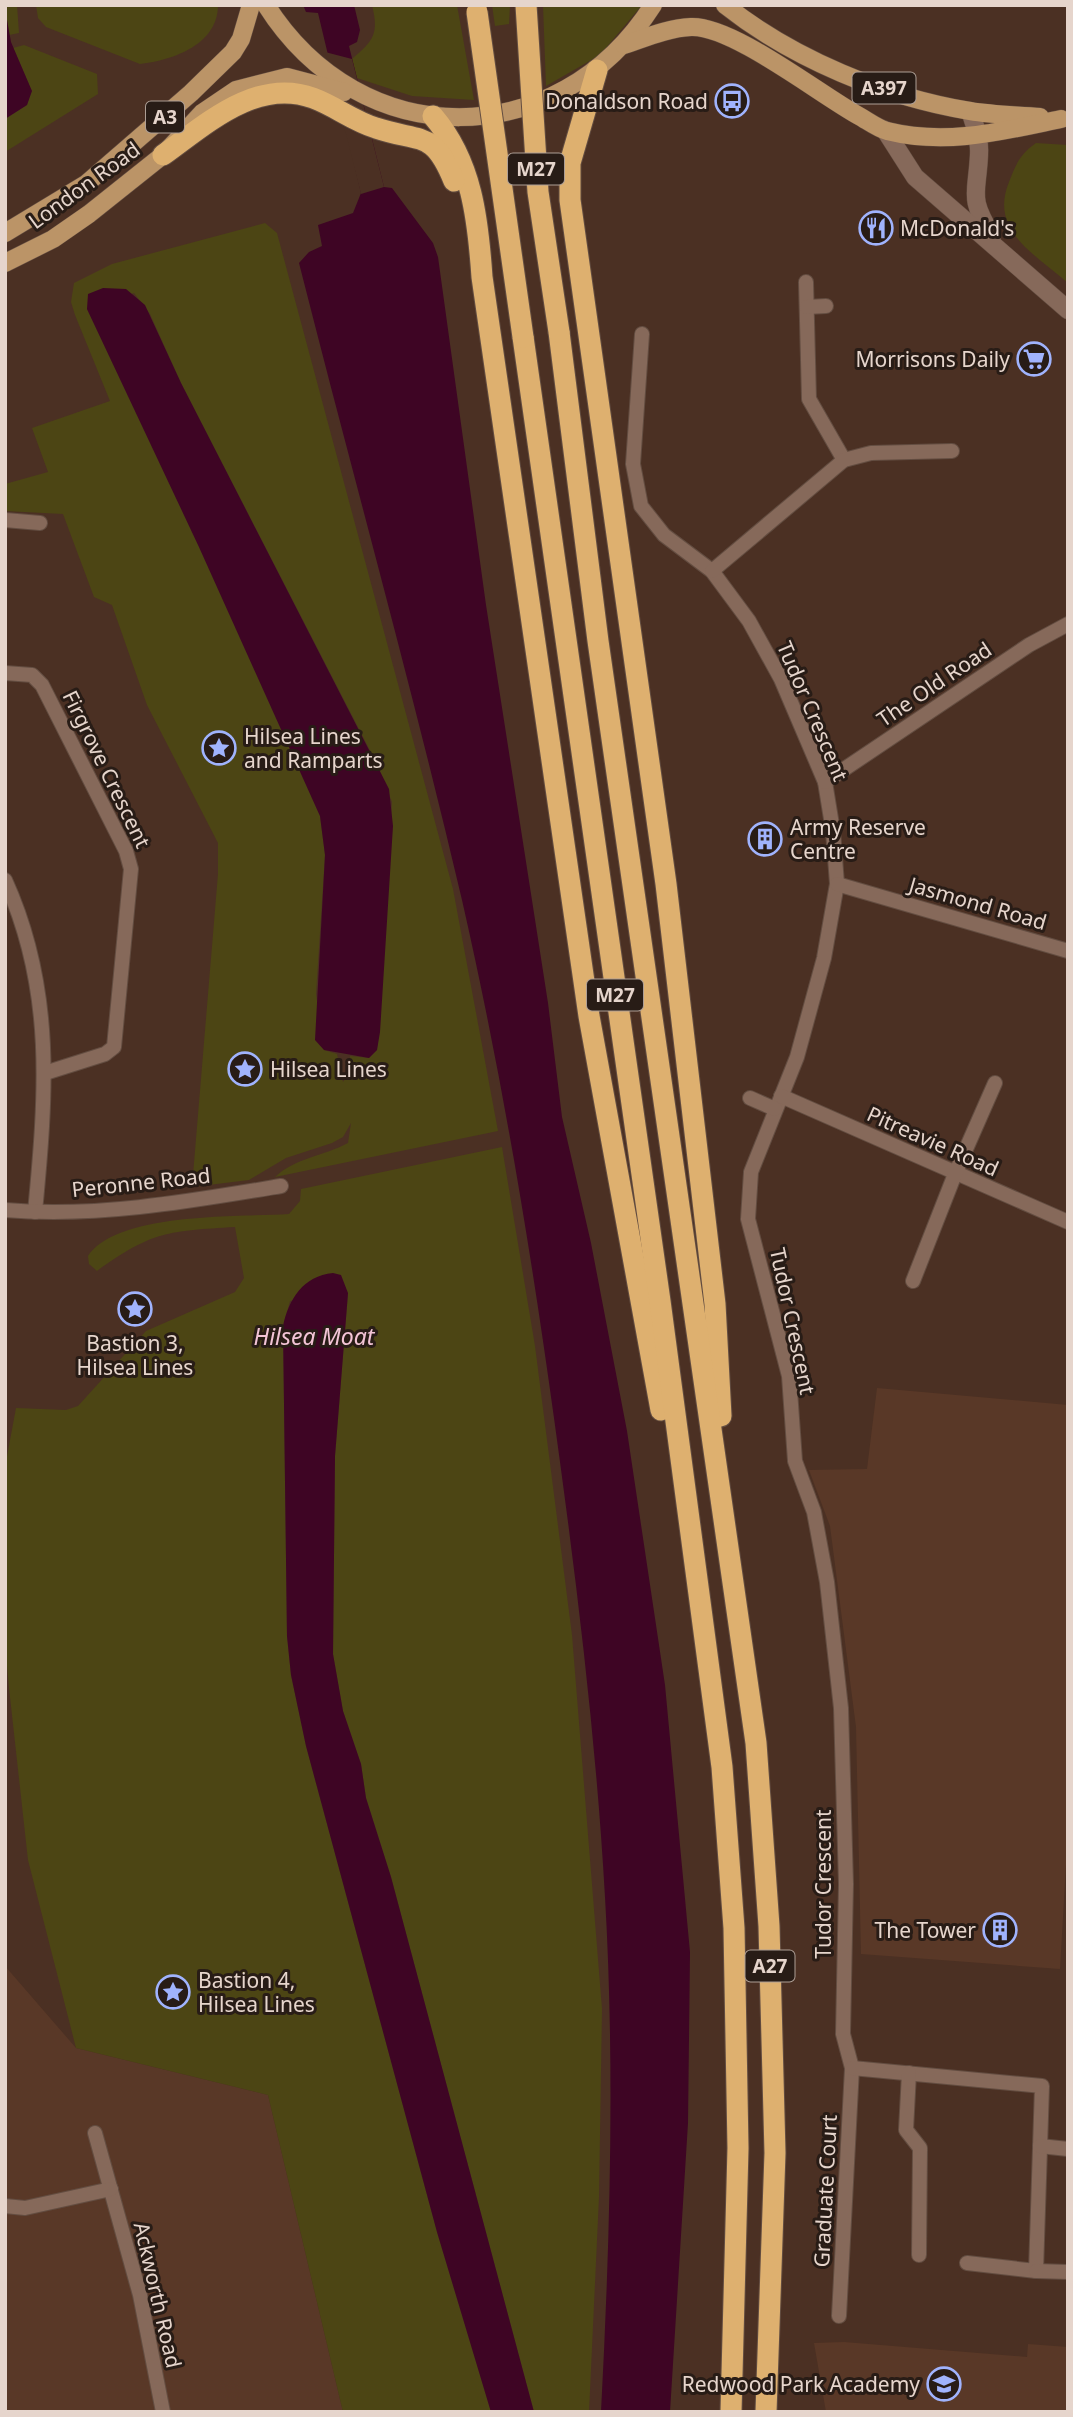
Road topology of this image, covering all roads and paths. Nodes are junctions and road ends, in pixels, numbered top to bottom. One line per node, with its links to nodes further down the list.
1 (251, 5): 16 (main road, London Road / A3)
2 (266, 5): 9 (main road)
3 (526, 5): 46 (highway, M27, bridge)
4 (653, 5): 7 (main road)
5 (725, 5): 10 (main road, A397)
6 (476, 9): 47 (highway, M27, bridge)
7 (624, 45): 8 (main road); 13 (main road, A397)
8 (597, 70): 11 (main road); 46 (highway)
9 (322, 86): 11 (main road); 15 (highway); 19 (highway)
10 (970, 111): 12 (main road, A397); 14 (street)
11 (433, 116): 19 (highway)
12 (1064, 120): 14 (main road, A397)
13 (885, 130): 14 (main road, A397); 17 (street)
14 (978, 137): 17 (street)
15 (163, 155): 18 (main road, London Road / A3)
16 (5, 233)
17 (1001, 250): 23 (street)
18 (5, 262)
19 (482, 277): 47 (highway)
20 (806, 282): 22 (street)
21 (826, 306): 22 (street)
22 (807, 307): 26 (street)
23 (1068, 310)
24 (642, 334): 29 (street, Tudor Crescent)
25 (952, 451): 26 (street)
26 (844, 460): 29 (street)
27 (5, 520): 28 (street)
28 (40, 523)
29 (712, 571): 32 (street, Tudor Crescent)
30 (1068, 624): 32 (street, The Old Road)
31 (5, 673): 36 (street, Firgrove Crescent)
32 (825, 782): 34 (street, Tudor Crescent)
33 (5, 880): 36 (street)
34 (837, 884): 35 (street, Jasmond Road); 39 (street, Tudor Crescent)
35 (1068, 951)
36 (45, 1073): 43 (street)
37 (995, 1083): 40 (street)
38 (750, 1098): 39 (street)
39 (778, 1103): 40 (street, Pitreavie Road); 48 (street, Tudor Crescent)
40 (955, 1174): 44 (street, Pitreavie Road); 45 (street)
41 (281, 1186): 43 (street, Peronne Road)
42 (5, 1210): 43 (street, Peronne Road)
43 (35, 1212)
44 (1068, 1222)
45 (913, 1281)
46 (727, 1523): 62 (highway, A27)
47 (708, 1652): 61 (highway, A27)
48 (852, 2068): 49 (street); 59 (street, Graduate Court)
49 (909, 2073): 51 (street); 55 (street)
50 (95, 2133): 53 (street, Ackworth Road)
51 (1040, 2147): 52 (street); 57 (street)
52 (1068, 2149)
53 (111, 2189): 54 (street); 60 (street, Ackworth Road)
54 (5, 2206)
55 (919, 2255)
56 (967, 2263): 57 (street)
57 (1036, 2271): 58 (street)
58 (1068, 2272)
59 (839, 2316)
60 (163, 2412)
61 (731, 2412)
62 (766, 2412)

